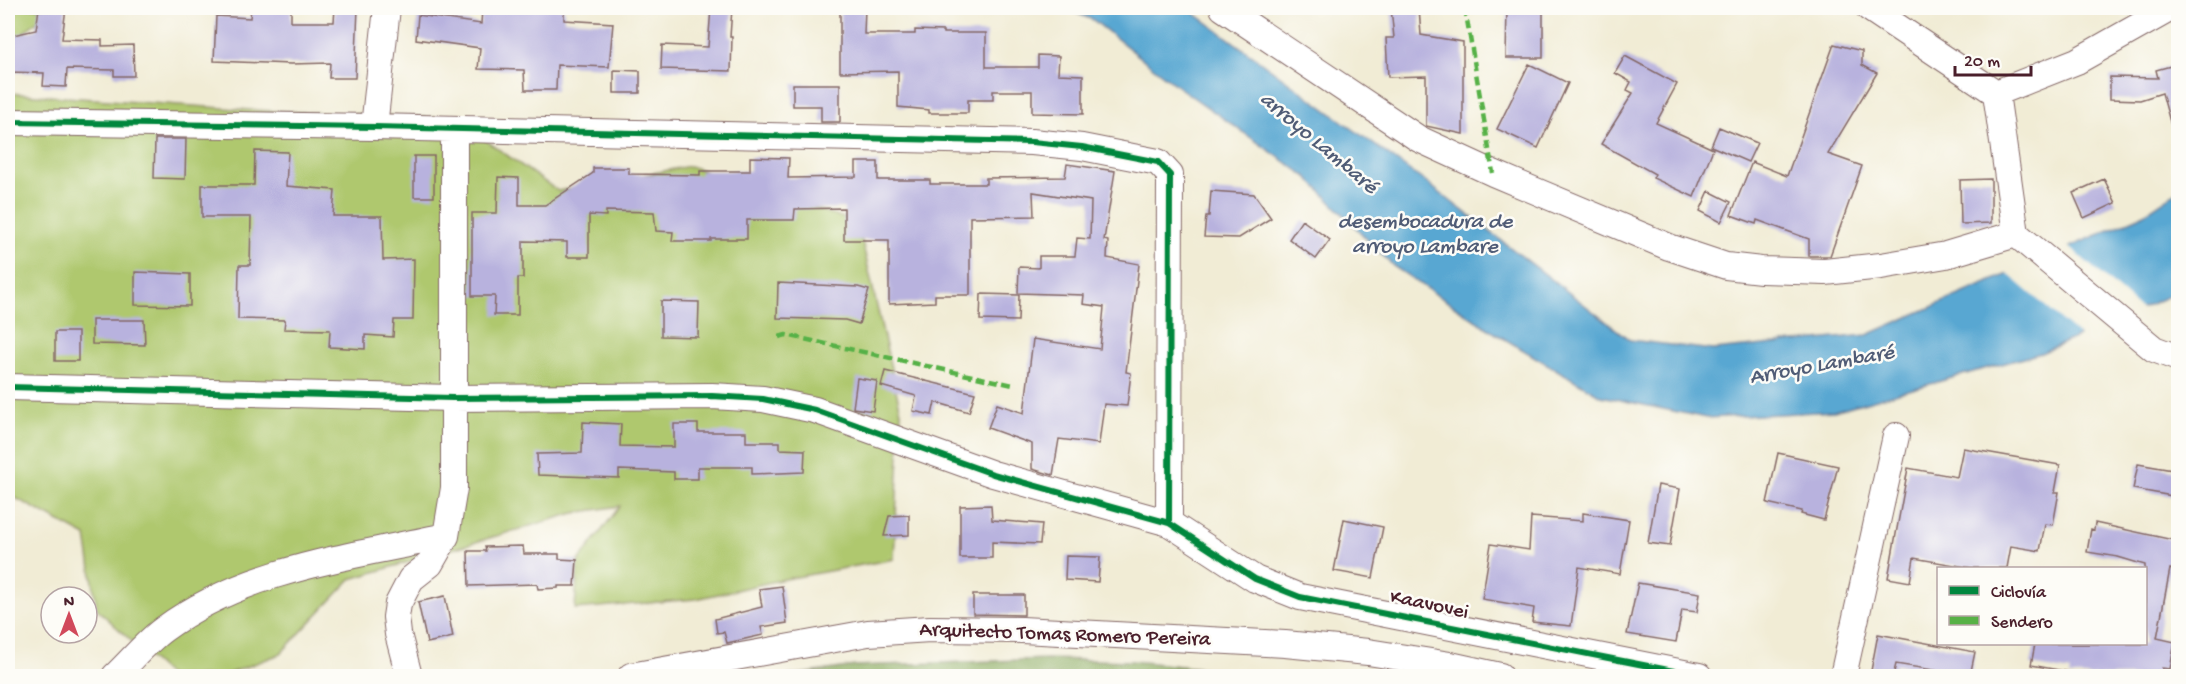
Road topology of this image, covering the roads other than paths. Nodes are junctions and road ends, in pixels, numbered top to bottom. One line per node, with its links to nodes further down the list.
1 (387, 8): 7 (street)
2 (1223, 8): 9 (street)
3 (1869, 8): 5 (street)
4 (2171, 8): 5 (street)
5 (1996, 93): 9 (street)
6 (8, 122): 7 (street)
7 (374, 127): 8 (street)
8 (454, 129): 12 (street); 14 (street)
9 (2022, 239): 10 (street)
10 (2178, 358)
11 (8, 387): 12 (street, Kaavovei)
12 (453, 398): 14 (street, Kaavovei); 15 (street)
13 (1896, 436): 21 (street)
14 (1169, 522): 20 (street, Kaavovei)
15 (446, 536): 16 (street); 17 (street)
16 (115, 676)
17 (410, 676)
18 (631, 676): 19 (street, Arquitecto Tomas Romero Pereira)
19 (1500, 676)
20 (1699, 676)
21 (1843, 676)

